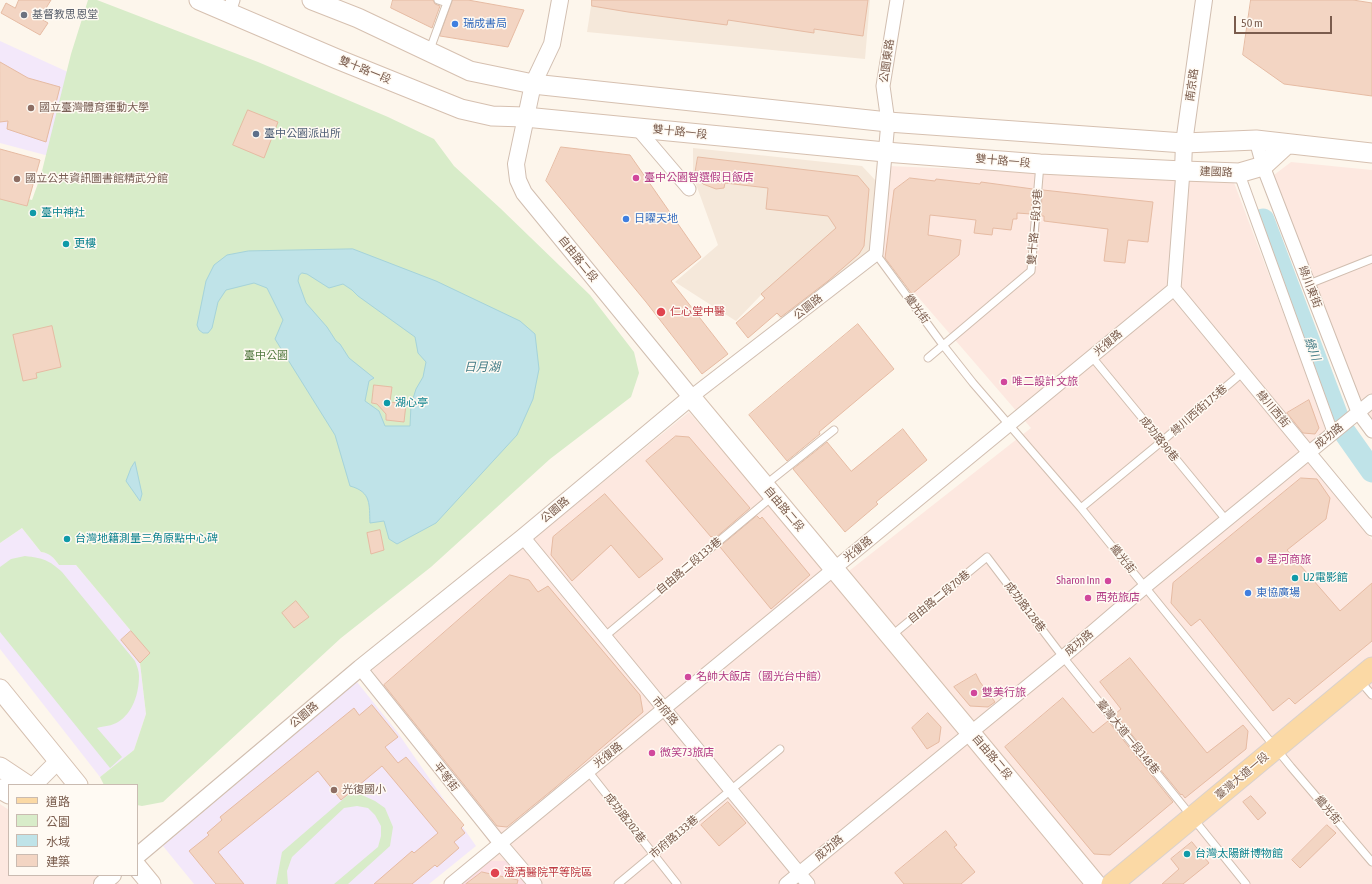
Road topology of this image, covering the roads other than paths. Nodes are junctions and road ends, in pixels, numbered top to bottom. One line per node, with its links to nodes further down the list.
1 (199, 0): 8 (main road, 雙十路一段)
2 (312, 0): 9 (main road)
3 (438, 0): 7 (lane)
4 (560, 0): 10 (street, 自由路二段)
5 (897, 0): 12 (street, 公園東路)
6 (1204, 0): 15 (street, 南京路)
7 (447, 1): 9 (lane)
8 (231, 6): 11 (main road, 雙十路一段)
9 (429, 52): 10 (main road)
10 (533, 84): 11 (street, 自由路二段); 12 (main road)
11 (525, 117): 13 (main road, 雙十路一段); 32 (street, 自由路二段)
12 (888, 122): 15 (main road); 17 (street)
13 (638, 128): 17 (main road, 雙十路一段); 23 (street)
14 (1256, 140): 15 (main road); 16 (main road); 20 (street, 綠川東街)
15 (1184, 143): 21 (street, 南京路)
16 (1287, 144): 18 (main road); 20 (main road, 建國路)
17 (885, 152): 19 (main road, 雙十路一段); 24 (street)
18 (1372, 153)
19 (1040, 164): 21 (main road, 雙十路一段); 28 (lane, 雙十路一段19巷)
20 (1263, 166): 22 (main road, 建國路); 26 (street, 綠川東街)
21 (1183, 171): 22 (main road, 建國路); 27 (street)
22 (1239, 172): 38 (street)
23 (689, 190)
24 (876, 254): 28 (lane, 繼光街); 32 (street, 公園路)
25 (1372, 259): 26 (lane)
26 (1309, 284): 34 (street, 綠川東街)
27 (1174, 289): 29 (street, 光復路); 31 (street, 綠川西街)
28 (943, 345): 30 (lane, 雙十路一段19巷); 35 (lane, 繼光街)
29 (1092, 356): 35 (street, 光復路); 39 (lane, 成功路90巷)
30 (928, 358)
31 (1242, 373): 39 (lane, 綠川西街175巷); 40 (street, 綠川西街)
32 (691, 398): 41 (main road, 自由路二段); 45 (street, 公園路)
33 (1372, 401): 34 (street, 成功路)
34 (1358, 412): 37 (street, 綠川東街); 38 (street, 成功路)
35 (1010, 424): 42 (lane, 繼光街); 47 (street, 光復路)
36 (834, 430): 41 (lane, 自由路二段133巷)
37 (1372, 430)
38 (1333, 433): 40 (street, 成功路)
39 (1161, 442): 42 (lane, 綠川西街175巷); 43 (lane, 成功路90巷)
40 (1309, 452): 43 (street, 成功路); 44 (street, 綠川西街)
41 (769, 490): 47 (main road, 自由路二段); 50 (lane, 自由路二段133巷)
42 (1081, 508): 48 (lane, 繼光街)
43 (1227, 521): 48 (street, 成功路)
44 (1372, 529)
45 (523, 537): 50 (street, 市府路); 52 (street, 公園路)
46 (987, 557): 49 (lane, 自由路二段70巷); 51 (lane, 成功路128巷)
47 (834, 568): 49 (main road, 自由路二段); 56 (street, 光復路)
48 (1146, 586): 51 (street, 成功路); 58 (lane, 繼光街)
49 (891, 636): 57 (main road, 自由路二段)
50 (604, 637): 56 (street, 市府路)
51 (1063, 657): 57 (street, 成功路); 67 (lane, 臺灣大道一段148巷)
52 (360, 668): 68 (street, 平等街); 70 (street, 公園路)
53 (1366, 673): 55 (lane); 58 (main road, 臺灣大道一段)
54 (0, 689): 60 (main road)
55 (1372, 695)
56 (664, 708): 62 (street, 光復路); 66 (street, 市府路)
57 (970, 732): 73 (street, 成功路); 83 (main road, 自由路二段)
58 (1276, 747): 67 (main road, 臺灣大道一段); 71 (lane, 繼光街)
59 (780, 749): 66 (lane, 市府路133巷)
60 (59, 760): 64 (street); 65 (main road)
61 (0, 767): 63 (main road)
62 (588, 771): 68 (street, 光復路); 69 (lane, 成功路202巷)
63 (25, 784)
64 (35, 784)
65 (77, 784)
66 (731, 790): 69 (lane, 市府路133巷); 73 (street, 市府路)
67 (1193, 817): 84 (main road, 臺灣大道一段); 85 (lane, 臺灣大道一段148巷)
68 (500, 843): 77 (street, 光復路); 78 (street, 平等街)
69 (653, 854): 79 (lane, 市府路133巷); 80 (lane, 成功路202巷)
70 (138, 855)
71 (1372, 862)
72 (138, 868): 76 (main road)
73 (799, 873): 81 (street, 成功路); 82 (street, 市府路)
74 (112, 876): 75 (street)
75 (102, 884)
76 (151, 884)
77 (450, 884)
78 (534, 884)
79 (618, 884)
80 (677, 884)
81 (786, 884)
82 (808, 884)
83 (1096, 884)
84 (1112, 884)
85 (1246, 884)

